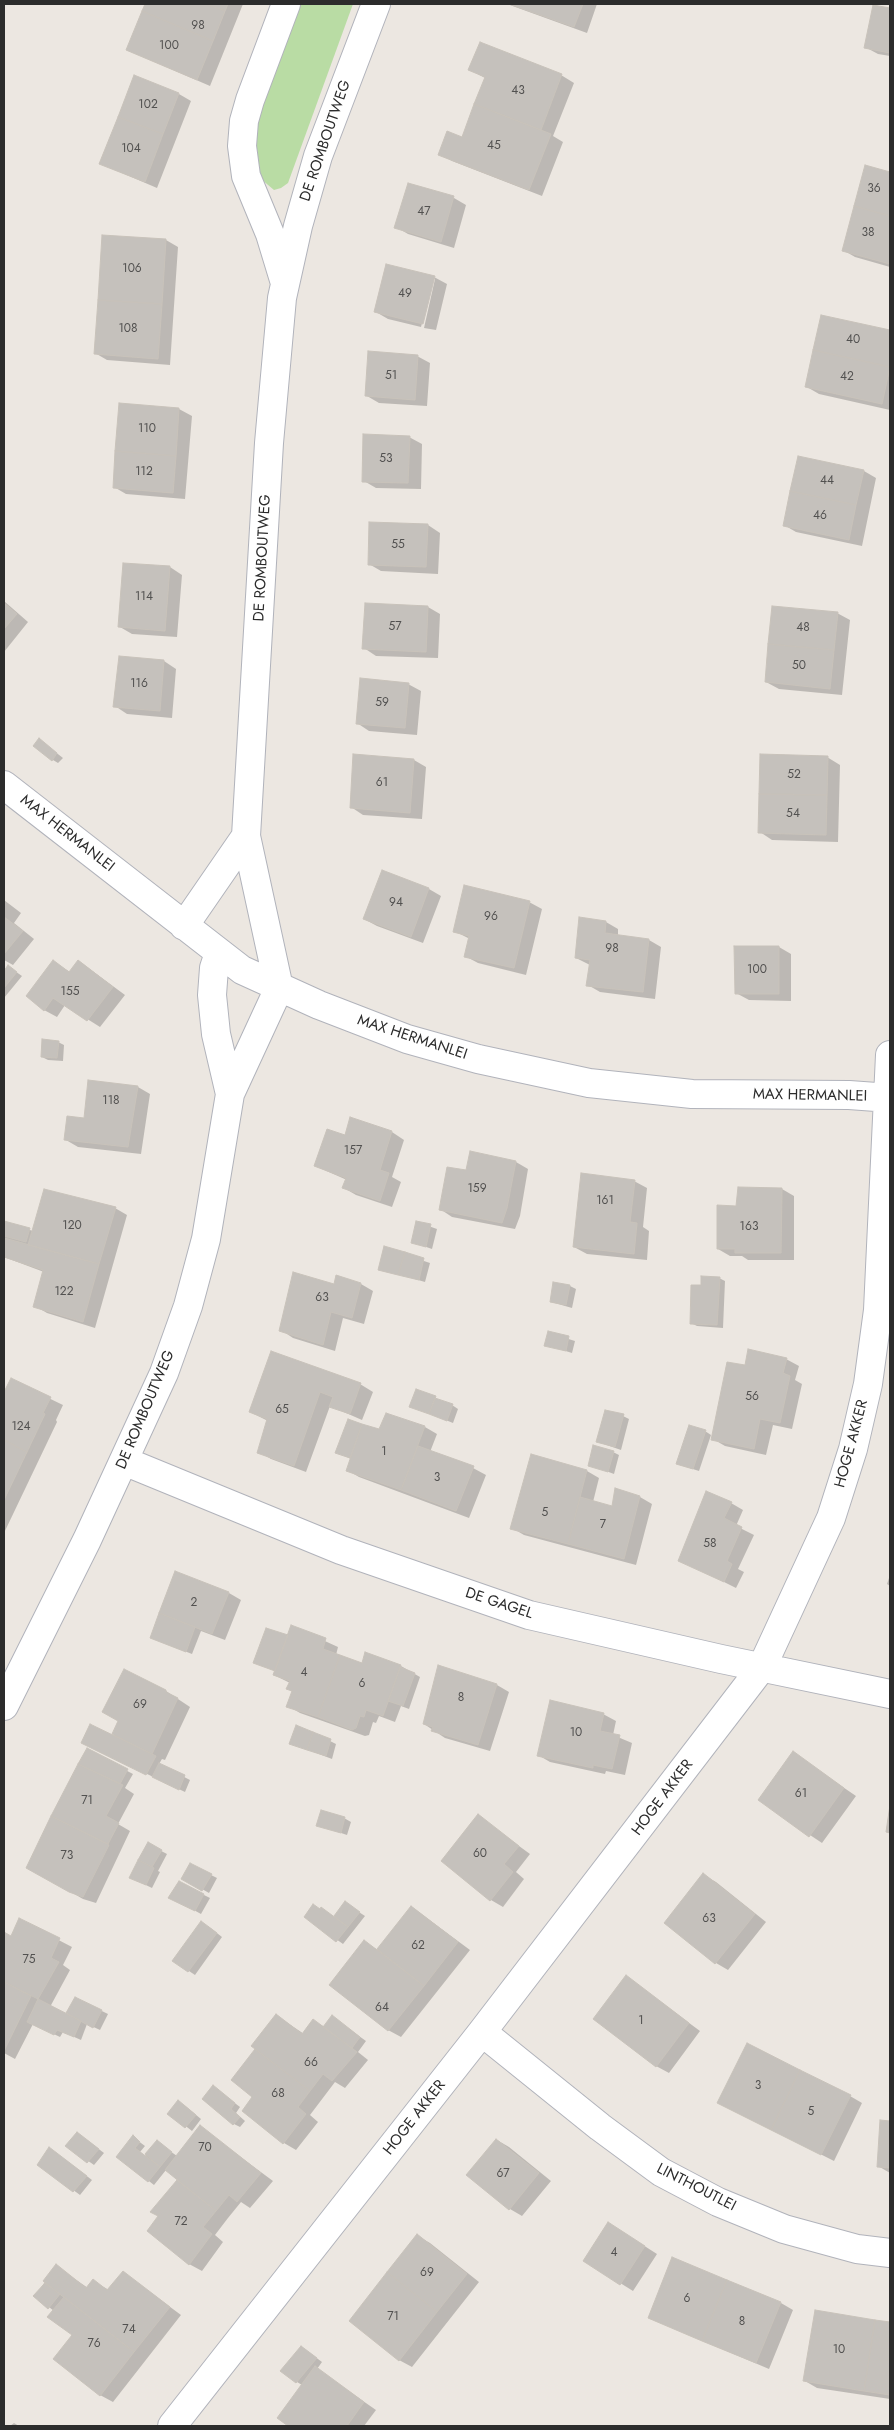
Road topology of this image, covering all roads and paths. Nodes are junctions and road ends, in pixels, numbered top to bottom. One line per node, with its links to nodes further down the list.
1 (286, 4): 3 (street, DE ROMBOUTWEG)
2 (376, 4): 3 (street, DE ROMBOUTWEG)
3 (284, 280): 5 (street, DE ROMBOUTWEG)
4 (4, 785): 6 (street, MAX HERMANLEI)
5 (246, 836): 6 (street); 8 (street, DE ROMBOUTWEG)
6 (184, 926): 7 (street, MAX HERMANLEI)
7 (219, 953): 8 (street, MAX HERMANLEI); 10 (street, DE ROMBOUTWEG)
8 (279, 988): 10 (street, DE ROMBOUTWEG); 11 (street, MAX HERMANLEI)
9 (890, 1055): 11 (street, HOGE AKKER)
10 (230, 1094): 12 (street, DE ROMBOUTWEG)
11 (890, 1098): 13 (street, HOGE AKKER)
12 (124, 1461): 13 (street, DE GAGEL); 15 (street, DE ROMBOUTWEG)
13 (762, 1668): 14 (street, DE GAGEL); 16 (street, HOGE AKKER)
14 (890, 1694)
15 (4, 1706)
16 (482, 2032): 17 (street, LINTHOUTLEI); 18 (street, HOGE AKKER)
17 (890, 2253)
18 (172, 2426)

